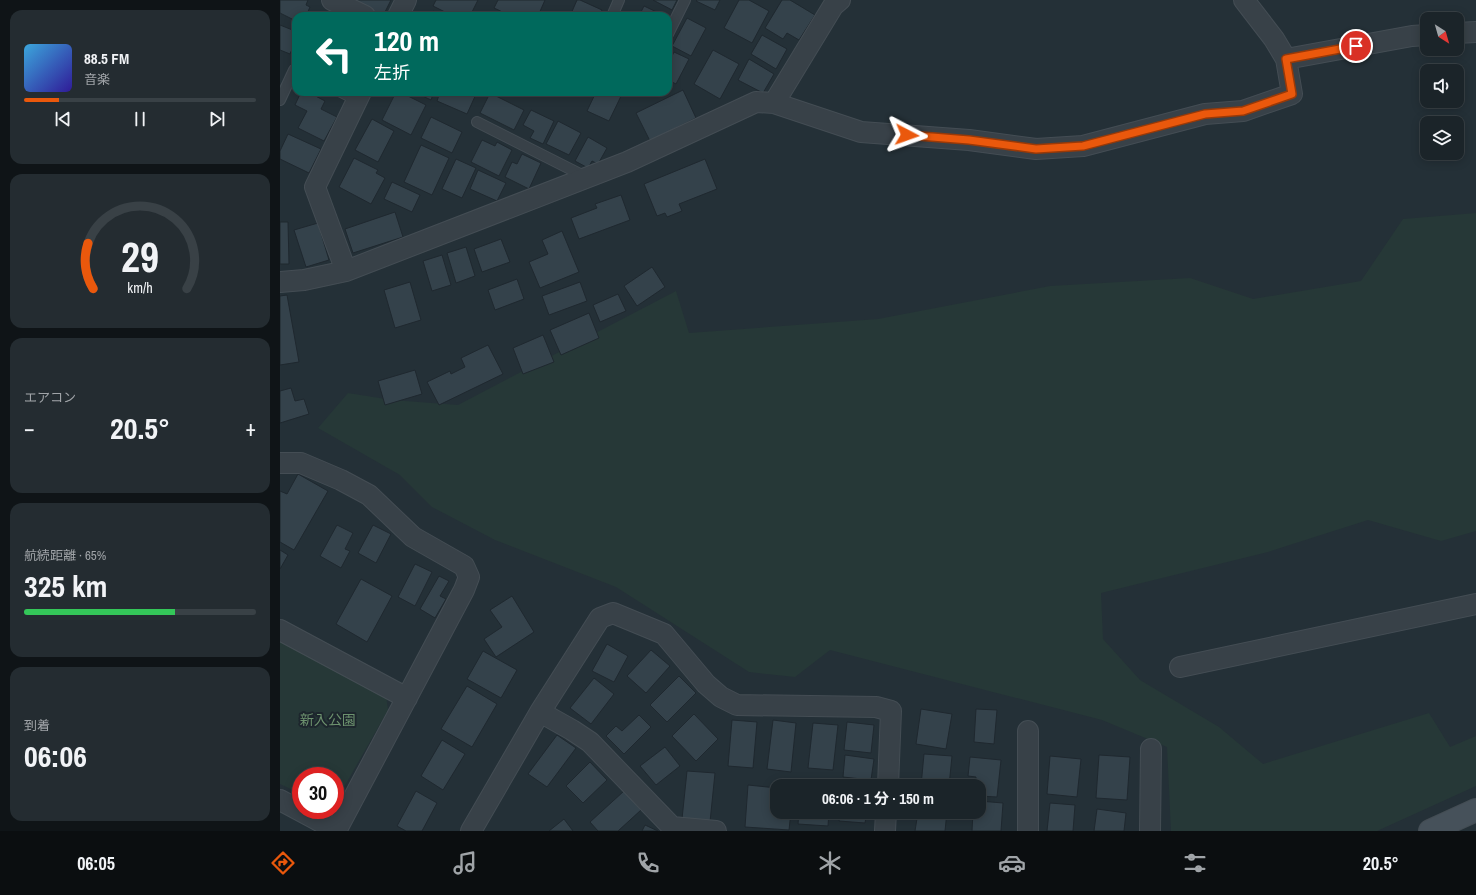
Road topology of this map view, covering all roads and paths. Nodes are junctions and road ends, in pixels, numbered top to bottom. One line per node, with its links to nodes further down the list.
1 (332, 0): 7 (street)
2 (406, 0): 8 (street)
3 (619, 0): 9 (lane)
4 (685, 0): 10 (lane)
5 (1244, 0): 14 (street)
6 (831, 2): 18 (street)
7 (357, 12)
8 (400, 12)
9 (614, 12)
10 (672, 26)
11 (1476, 32): 12 (street)
12 (1464, 33)
13 (1420, 35): 14 (street)
14 (1286, 59): 18 (street)
15 (292, 74): 17 (lane)
16 (353, 96): 21 (street)
17 (280, 100)
18 (774, 103): 20 (street)
19 (477, 122): 20 (lane)
20 (586, 177): 21 (street)
21 (346, 271): 22 (street)
22 (280, 282)
23 (280, 463): 27 (street)
24 (1476, 604): 26 (street)
25 (280, 630): 27 (street)
26 (1180, 667)
27 (406, 698): 35 (street)
28 (540, 712): 31 (street); 36 (street); 37 (street)
29 (1028, 731): 39 (street)
30 (1151, 749): 40 (street)
31 (888, 779)
32 (280, 800): 35 (street)
33 (1476, 810): 41 (street)
34 (886, 819): 38 (street)
35 (336, 831)
36 (471, 831)
37 (716, 831)
38 (886, 831)
39 (1028, 831)
40 (1150, 831)
41 (1430, 831)

